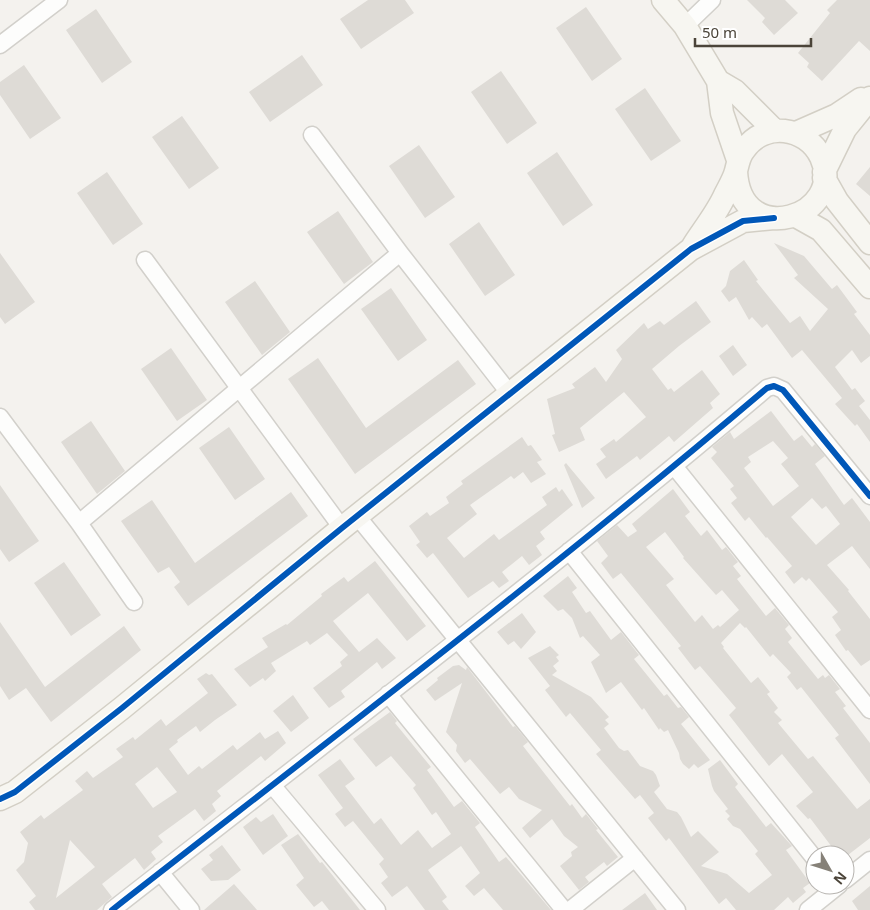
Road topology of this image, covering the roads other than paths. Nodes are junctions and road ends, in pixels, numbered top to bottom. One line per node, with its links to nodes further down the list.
1 (59, 0): 5 (street)
2 (663, 0): 4 (street)
3 (712, 0): 4 (street)
4 (685, 26): 6 (street)
5 (0, 45)
6 (718, 81): 9 (street); 11 (street)
7 (870, 92): 9 (street)
8 (870, 98): 12 (street)
9 (785, 132): 11 (street); 12 (street)
10 (312, 135): 16 (street)
11 (737, 166): 13 (street); 15 (street)
12 (824, 175): 13 (street); 14 (street)
13 (785, 217): 15 (street); 18 (street)
14 (870, 242)
15 (691, 249): 20 (street)
16 (400, 253): 19 (street); 20 (street)
17 (145, 260): 19 (street)
18 (870, 287)
19 (238, 389): 24 (street); 25 (street)
20 (510, 394): 24 (street)
21 (0, 417): 25 (street)
22 (674, 466): 23 (street); 26 (street); 30 (street)
23 (870, 496)
24 (349, 522): 28 (street); 32 (street)
25 (79, 523): 27 (street)
26 (569, 551): 28 (street); 34 (street)
27 (134, 602)
28 (458, 639): 29 (street); 35 (street)
29 (388, 694): 31 (street); 43 (street)
30 (870, 710)
31 (272, 785): 37 (street); 42 (street)
32 (7, 796): 33 (street)
33 (0, 817)
34 (805, 846)
35 (635, 858): 44 (street); 45 (street)
36 (870, 860): 38 (street)
37 (160, 872): 40 (street); 41 (street)
38 (855, 872)
39 (826, 895): 46 (street)
40 (112, 910)
41 (191, 910)
42 (377, 910)
43 (564, 910)
44 (570, 910)
45 (677, 910)
46 (808, 910)

